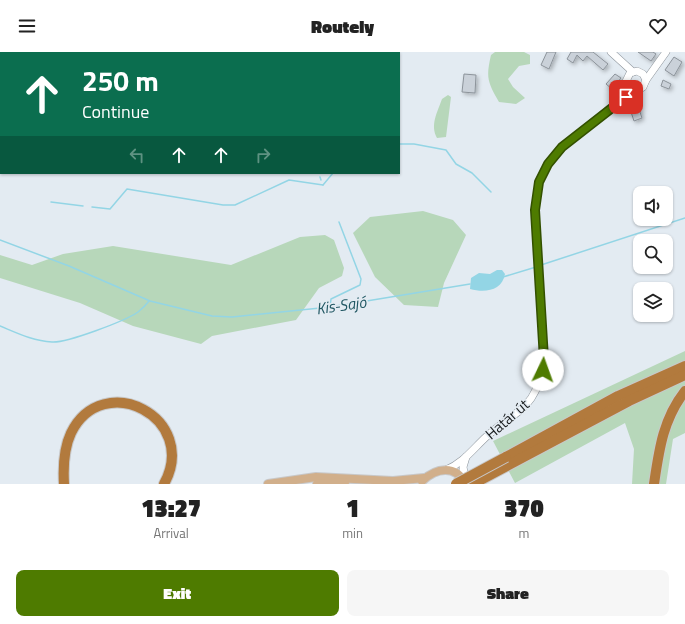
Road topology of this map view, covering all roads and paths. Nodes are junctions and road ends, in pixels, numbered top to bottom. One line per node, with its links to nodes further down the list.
1 (611, 52): 3 (main road)
2 (666, 52): 4 (main road)
3 (621, 60): 5 (main road); 7 (main road)
4 (655, 66): 5 (main road); 6 (main road)
5 (637, 72): 6 (main road); 7 (main road)
6 (646, 80): 8 (main road)
7 (627, 81): 8 (main road); 9 (main road)
8 (637, 90): 9 (main road)
9 (615, 104): 13 (main road, Határ út)
10 (685, 366): 14 (highway)
11 (685, 376): 14 (highway)
12 (685, 391): 27 (highway)
13 (466, 457): 15 (main road, Határ út); 25 (main road)
14 (508, 460): 24 (highway, bridge); 26 (highway)
15 (446, 470): 16 (main road); 25 (main road)
16 (422, 481): 19 (main road)
17 (64, 484): 18 (highway)
18 (164, 484)
19 (268, 484)
20 (317, 484): 21 (main road)
21 (323, 484): 22 (main road); 23 (main road)
22 (340, 484)
23 (369, 484)
24 (456, 484)
25 (466, 484)
26 (472, 484)
27 (654, 484)

